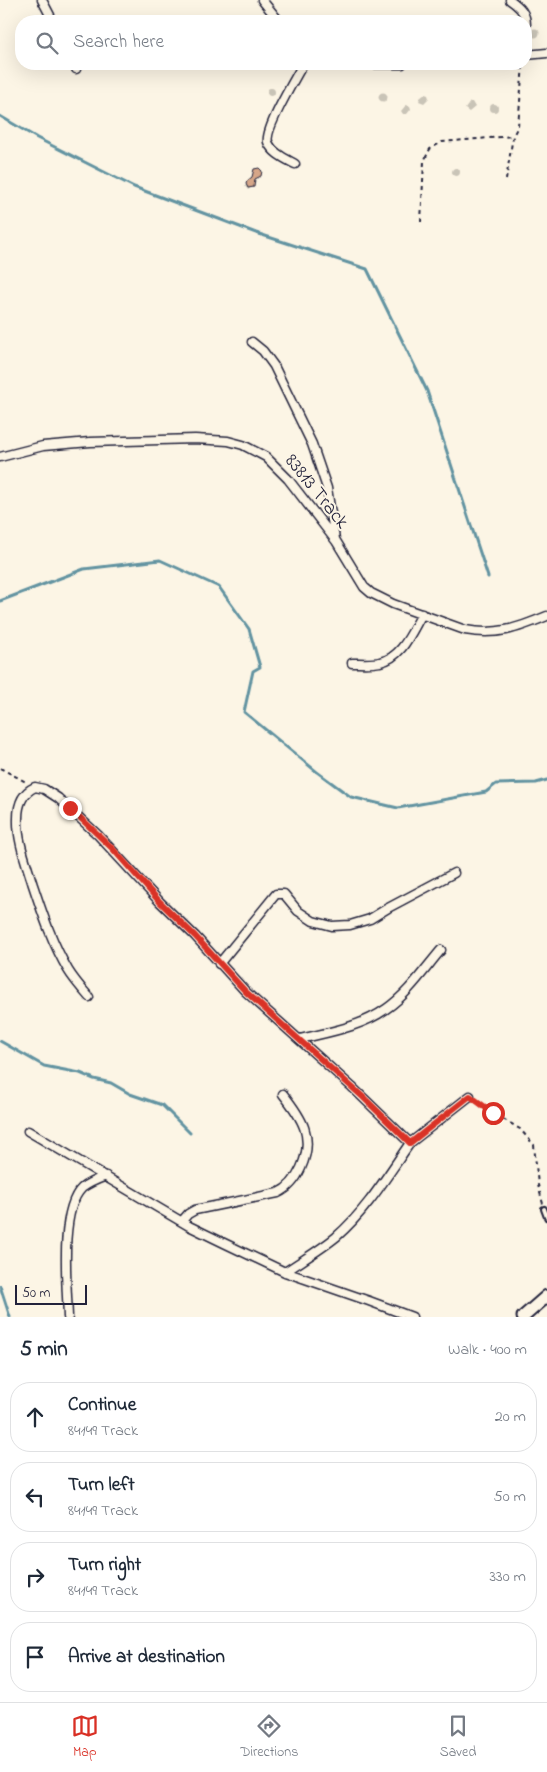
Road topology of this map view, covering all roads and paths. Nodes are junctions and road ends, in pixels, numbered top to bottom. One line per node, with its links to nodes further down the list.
1 (42, 0): 4 (street)
2 (262, 0): 5 (street)
3 (510, 0): 6 (street)
4 (50, 15)
5 (275, 15)
6 (524, 15)
7 (547, 53): 8 (street)
8 (532, 54)
9 (300, 70): 12 (street)
10 (523, 70): 11 (path)
11 (513, 136): 13 (path); 14 (path)
12 (295, 164)
13 (506, 180)
14 (421, 222)
15 (252, 342): 17 (street)
16 (0, 457): 17 (street, 83813 Track)
17 (336, 541): 18 (street, 83813 Track)
18 (422, 614): 19 (street, 83813 Track); 20 (street)
19 (547, 616)
20 (352, 663)
21 (0, 768): 22 (path)
22 (35, 787): 25 (street); 26 (street)
23 (454, 873): 25 (street)
24 (441, 950): 27 (street)
25 (219, 964): 27 (street)
26 (90, 997)
27 (300, 1039): 31 (street)
28 (283, 1094): 35 (street)
29 (470, 1096): 31 (street); 33 (path)
30 (28, 1131): 32 (street)
31 (410, 1143): 36 (street)
32 (106, 1176): 35 (street); 38 (street)
33 (544, 1209): 34 (lane)
34 (547, 1216)
35 (182, 1221): 36 (street)
36 (285, 1272): 39 (street)
37 (547, 1296): 40 (street)
38 (68, 1317)
39 (412, 1317)
40 (523, 1317)

